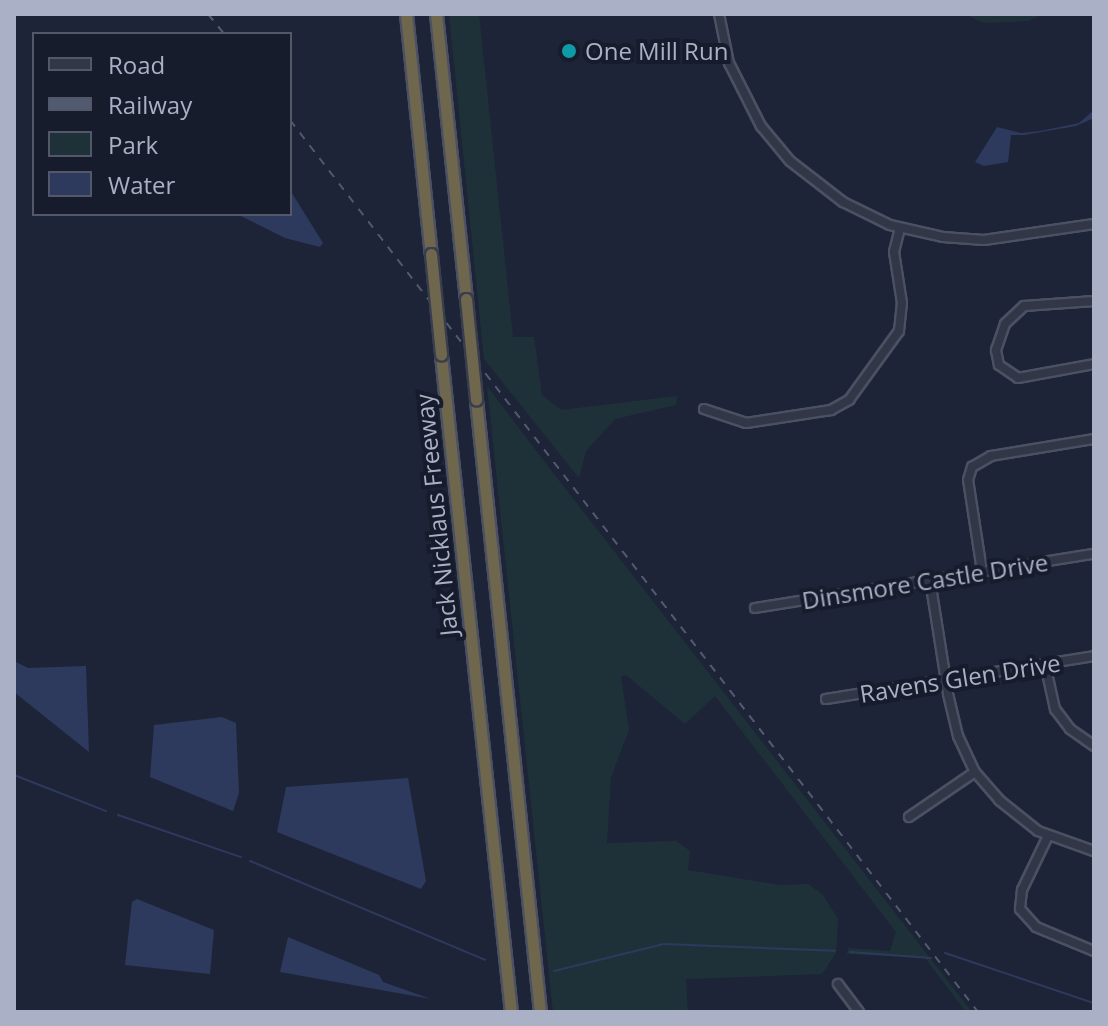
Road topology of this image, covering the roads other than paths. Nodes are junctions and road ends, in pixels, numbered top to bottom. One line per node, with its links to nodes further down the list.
1 (406, 14): 25 (highway, Jack Nicklaus Freeway, bridge)
2 (436, 14): 26 (highway, bridge)
3 (719, 14): 5 (street)
4 (1094, 224): 5 (street)
5 (900, 228): 8 (street)
6 (1094, 301): 7 (street)
7 (1094, 364)
8 (704, 409)
9 (1094, 439): 11 (street)
10 (1094, 554): 11 (street, Dinsmore Castle Drive)
11 (982, 571): 12 (street, Dinsmore Castle Drive)
12 (930, 580): 13 (street, Dinsmore Castle Drive); 16 (street)
13 (755, 608)
14 (1094, 656): 15 (street, Ravens Glen Drive)
15 (1045, 664): 16 (street, Ravens Glen Drive); 18 (street)
16 (945, 680): 17 (street, Ravens Glen Drive); 19 (street)
17 (826, 699)
18 (1094, 746)
19 (975, 772): 20 (street); 21 (street)
20 (909, 817)
21 (1048, 836): 22 (street); 23 (street)
22 (1094, 851)
23 (1094, 951)
24 (838, 984): 27 (street)
25 (511, 1012)
26 (540, 1012)
27 (859, 1012)

